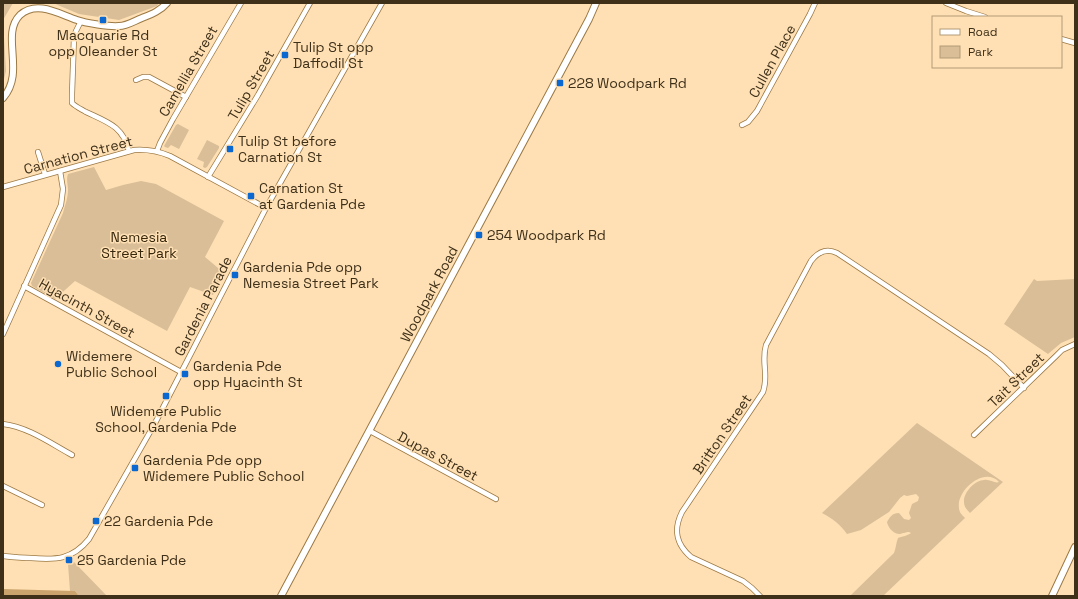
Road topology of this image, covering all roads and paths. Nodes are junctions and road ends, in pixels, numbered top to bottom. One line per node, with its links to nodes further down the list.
1 (167, 3): 9 (street)
2 (241, 3): 13 (street, Camellia Street)
3 (310, 3): 21 (street, Tulip Street)
4 (382, 3): 23 (street, Gardenia Parade)
5 (596, 3): 30 (street, Woodpark Road)
6 (814, 3): 15 (street, Cullen Place)
7 (946, 3): 8 (street)
8 (982, 16)
9 (81, 21): 14 (street); 16 (street)
10 (1062, 39): 11 (street)
11 (1075, 43)
12 (136, 80): 13 (street)
13 (186, 97): 17 (street, Camellia Street)
14 (3, 98)
15 (742, 125)
16 (129, 151): 17 (street, Carnation Street); 19 (street, Carnation Street)
17 (157, 151): 21 (street, Carnation Street)
18 (38, 152): 20 (street)
19 (60, 171): 20 (street, Carnation Street); 24 (street)
20 (45, 174): 22 (street, Carnation Street)
21 (208, 177): 23 (street, Carnation Street)
22 (3, 187)
23 (266, 208): 27 (street, Gardenia Parade)
24 (24, 286): 25 (street); 27 (street, Hyacinth Street)
25 (3, 334)
26 (1075, 344): 28 (street, Tait Street)
27 (181, 372): 37 (street, Gardenia Parade)
28 (1024, 388): 31 (street, Tait Street); 39 (street, Britton Street)
29 (3, 424): 32 (street)
30 (370, 431): 34 (street, Dupas Street); 38 (street, Woodpark Road)
31 (974, 435)
32 (72, 455)
33 (3, 486): 35 (street)
34 (496, 499)
35 (42, 505)
36 (1075, 547): 40 (street)
37 (3, 556)
38 (281, 596)
39 (760, 596)
40 (1052, 596)

